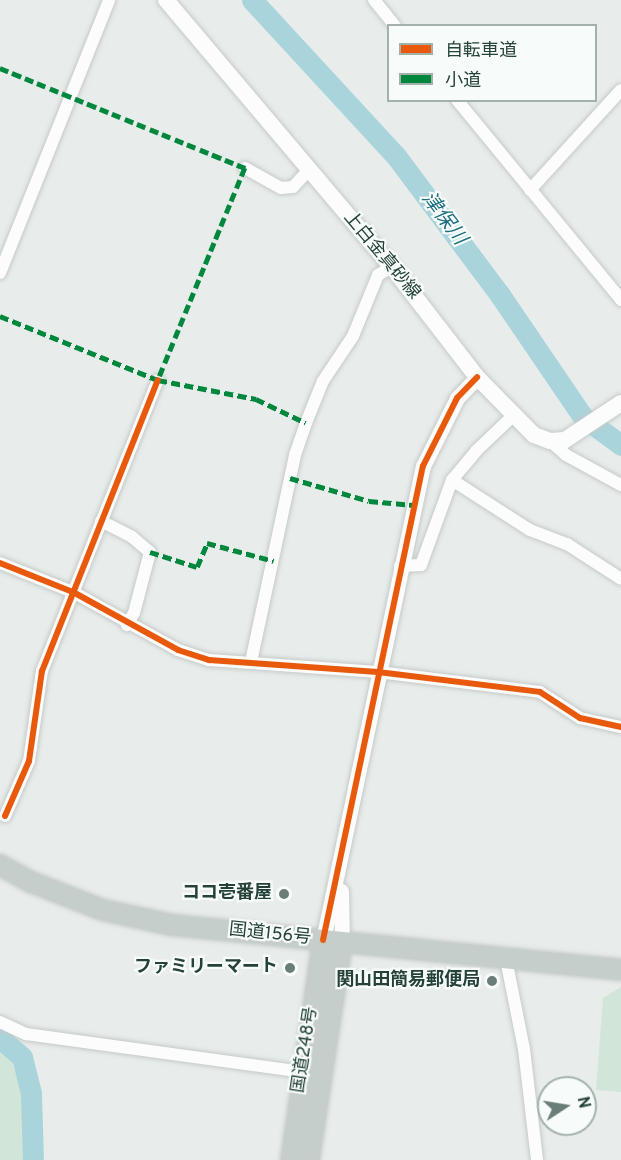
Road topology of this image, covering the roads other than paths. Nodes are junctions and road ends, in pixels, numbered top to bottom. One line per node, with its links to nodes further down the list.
1 (109, 0): 11 (street)
2 (166, 0): 8 (main road, 上白金真砂線)
3 (374, 0): 4 (street)
4 (393, 24)
5 (621, 90): 9 (street)
6 (459, 102): 9 (street)
7 (245, 168): 8 (street)
8 (308, 171): 10 (main road, 上白金真砂線)
9 (530, 190): 12 (street)
10 (392, 267): 13 (main road, 上白金真砂線); 26 (street)
11 (0, 273)
12 (621, 300)
13 (477, 377): 16 (main road, 上白金真砂線); 22 (street)
14 (158, 380): 20 (street)
15 (621, 403): 17 (main road)
16 (514, 415): 17 (main road, 上白金真砂線); 18 (street)
17 (558, 441): 19 (street)
18 (452, 480): 22 (street); 23 (street)
19 (621, 484)
20 (101, 521): 24 (street); 25 (street)
21 (0, 563): 24 (street)
22 (400, 566): 27 (street)
23 (621, 579)
24 (73, 592): 25 (street); 29 (street)
25 (127, 625): 26 (street)
26 (251, 662): 27 (street)
27 (378, 672): 28 (street); 31 (street)
28 (621, 727)
29 (5, 816)
30 (0, 865): 31 (highway, 国道156号)
31 (333, 941): 32 (highway, 国道156号); 35 (highway, 国道248号); 37 (highway, 国道248号)
32 (506, 958): 33 (highway, 国道156号); 38 (street)
33 (621, 970)
34 (0, 1022): 35 (street)
35 (302, 1072): 36 (highway, 国道248号)
36 (291, 1160)
37 (309, 1160)
38 (537, 1160)

